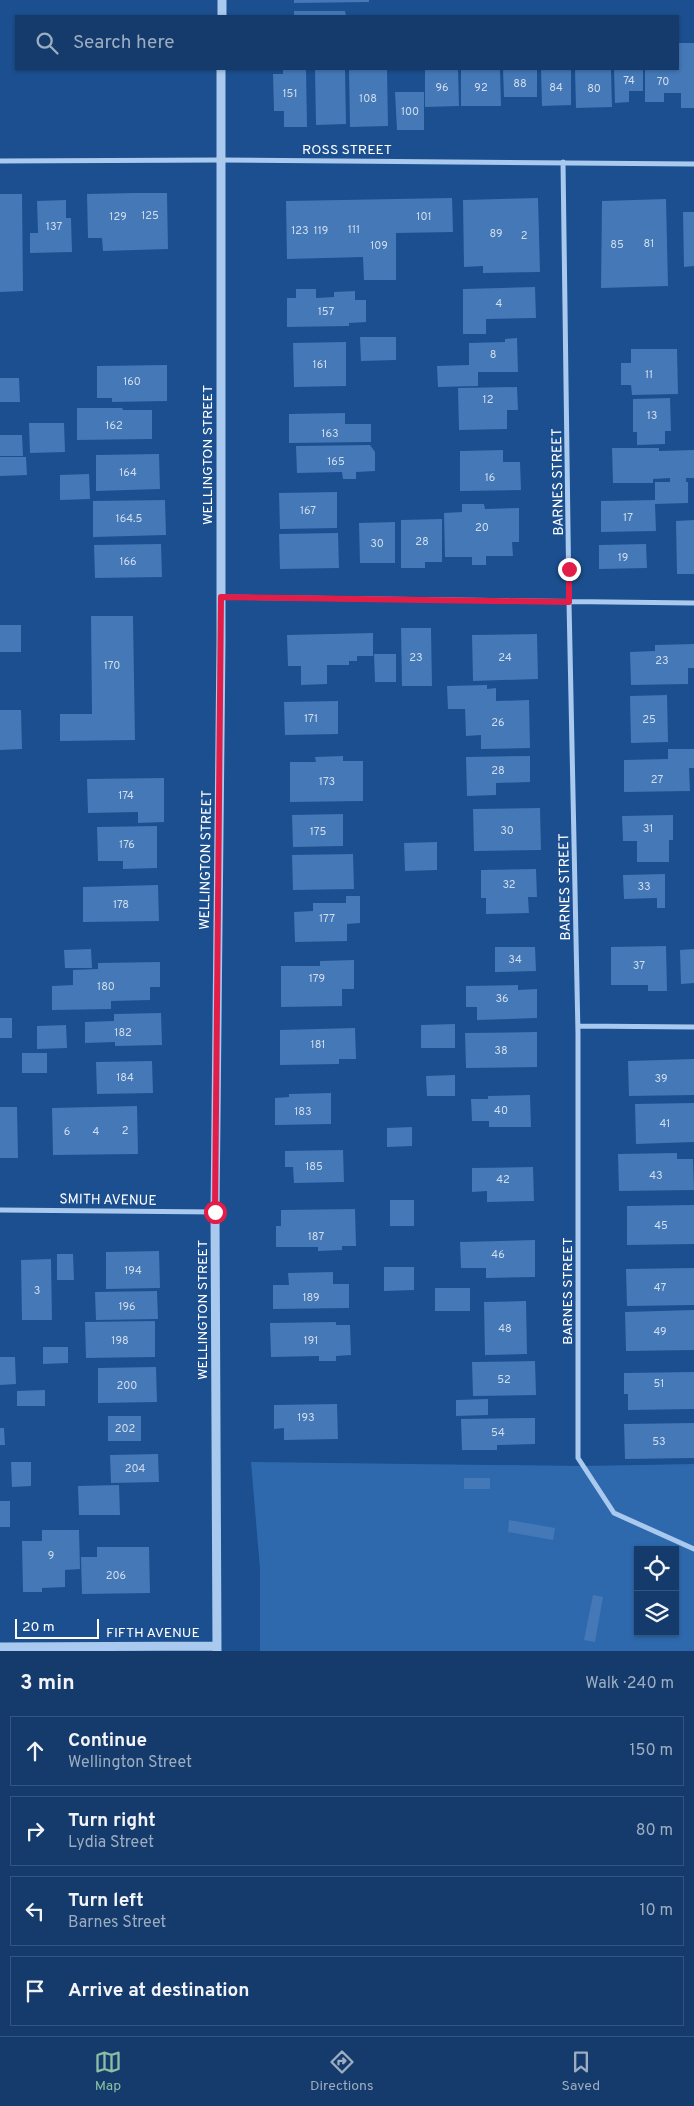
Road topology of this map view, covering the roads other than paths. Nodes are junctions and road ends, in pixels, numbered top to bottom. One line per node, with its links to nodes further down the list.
1 (222, 0): 2 (street)
2 (222, 15)
3 (221, 70): 4 (street, WELLINGTON STREET)
4 (221, 160): 5 (street, ROSS STREET); 6 (street, ROSS STREET); 8 (street, WELLINGTON STREET)
5 (0, 161)
6 (563, 162): 7 (street, ROSS STREET); 9 (street, BARNES STREET)
7 (694, 164)
8 (221, 597): 9 (street); 14 (street, WELLINGTON STREET)
9 (569, 602): 10 (street); 11 (street, BARNES STREET)
10 (694, 603)
11 (578, 1026): 12 (street); 15 (street, BARNES STREET)
12 (694, 1027)
13 (0, 1210): 14 (street, SMITH AVENUE)
14 (215, 1212): 17 (street, WELLINGTON STREET)
15 (694, 1549)
16 (0, 1647): 17 (street, FIFTH AVENUE)
17 (217, 1648)

